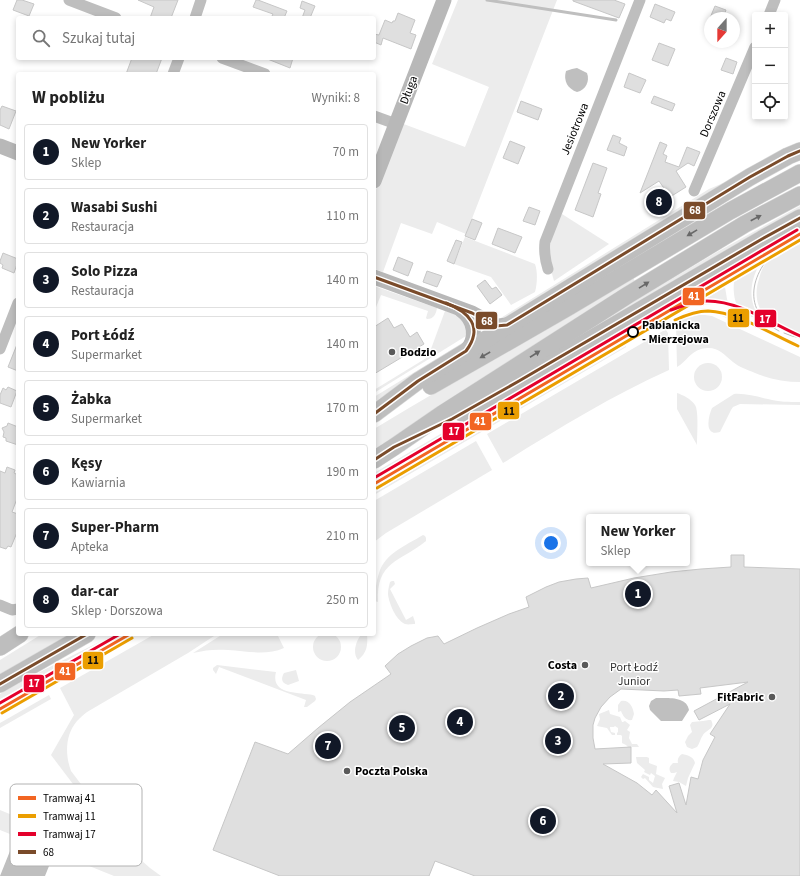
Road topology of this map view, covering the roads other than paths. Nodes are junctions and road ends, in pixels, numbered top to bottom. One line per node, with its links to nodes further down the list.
1 (69, 0): 7 (street)
2 (201, 0): 8 (street)
3 (444, 0): 15 (street, Długa)
4 (640, 0): 24 (street, Jesiotrowa)
5 (775, 0): 6 (street)
6 (770, 12)
7 (111, 16)
8 (196, 16)
9 (755, 48): 21 (street, Dorszowa)
10 (178, 60): 12 (street)
11 (227, 60): 13 (street)
12 (174, 72)
13 (260, 72)
14 (376, 117): 15 (street)
15 (396, 124): 20 (street, Długa)
16 (0, 146): 18 (street)
17 (800, 151): 28 (main road)
18 (16, 152)
19 (800, 174): 32 (main road, one-way to 32)
20 (376, 176)
21 (694, 191)
22 (800, 195): 33 (main road, one-way to 22)
23 (800, 218): 33 (main road)
24 (548, 269)
25 (376, 278): 26 (street)
26 (457, 307): 28 (street); 30 (street)
27 (16, 308): 29 (street)
28 (508, 325): 30 (main road)
29 (0, 349)
30 (466, 351): 31 (main road)
31 (376, 412)
32 (376, 413)
33 (394, 447): 34 (main road)
34 (376, 459)
35 (0, 605): 36 (street)
36 (16, 609)
37 (17, 636): 39 (main road)
38 (84, 636): 40 (main road)
39 (0, 646)
40 (0, 684)

